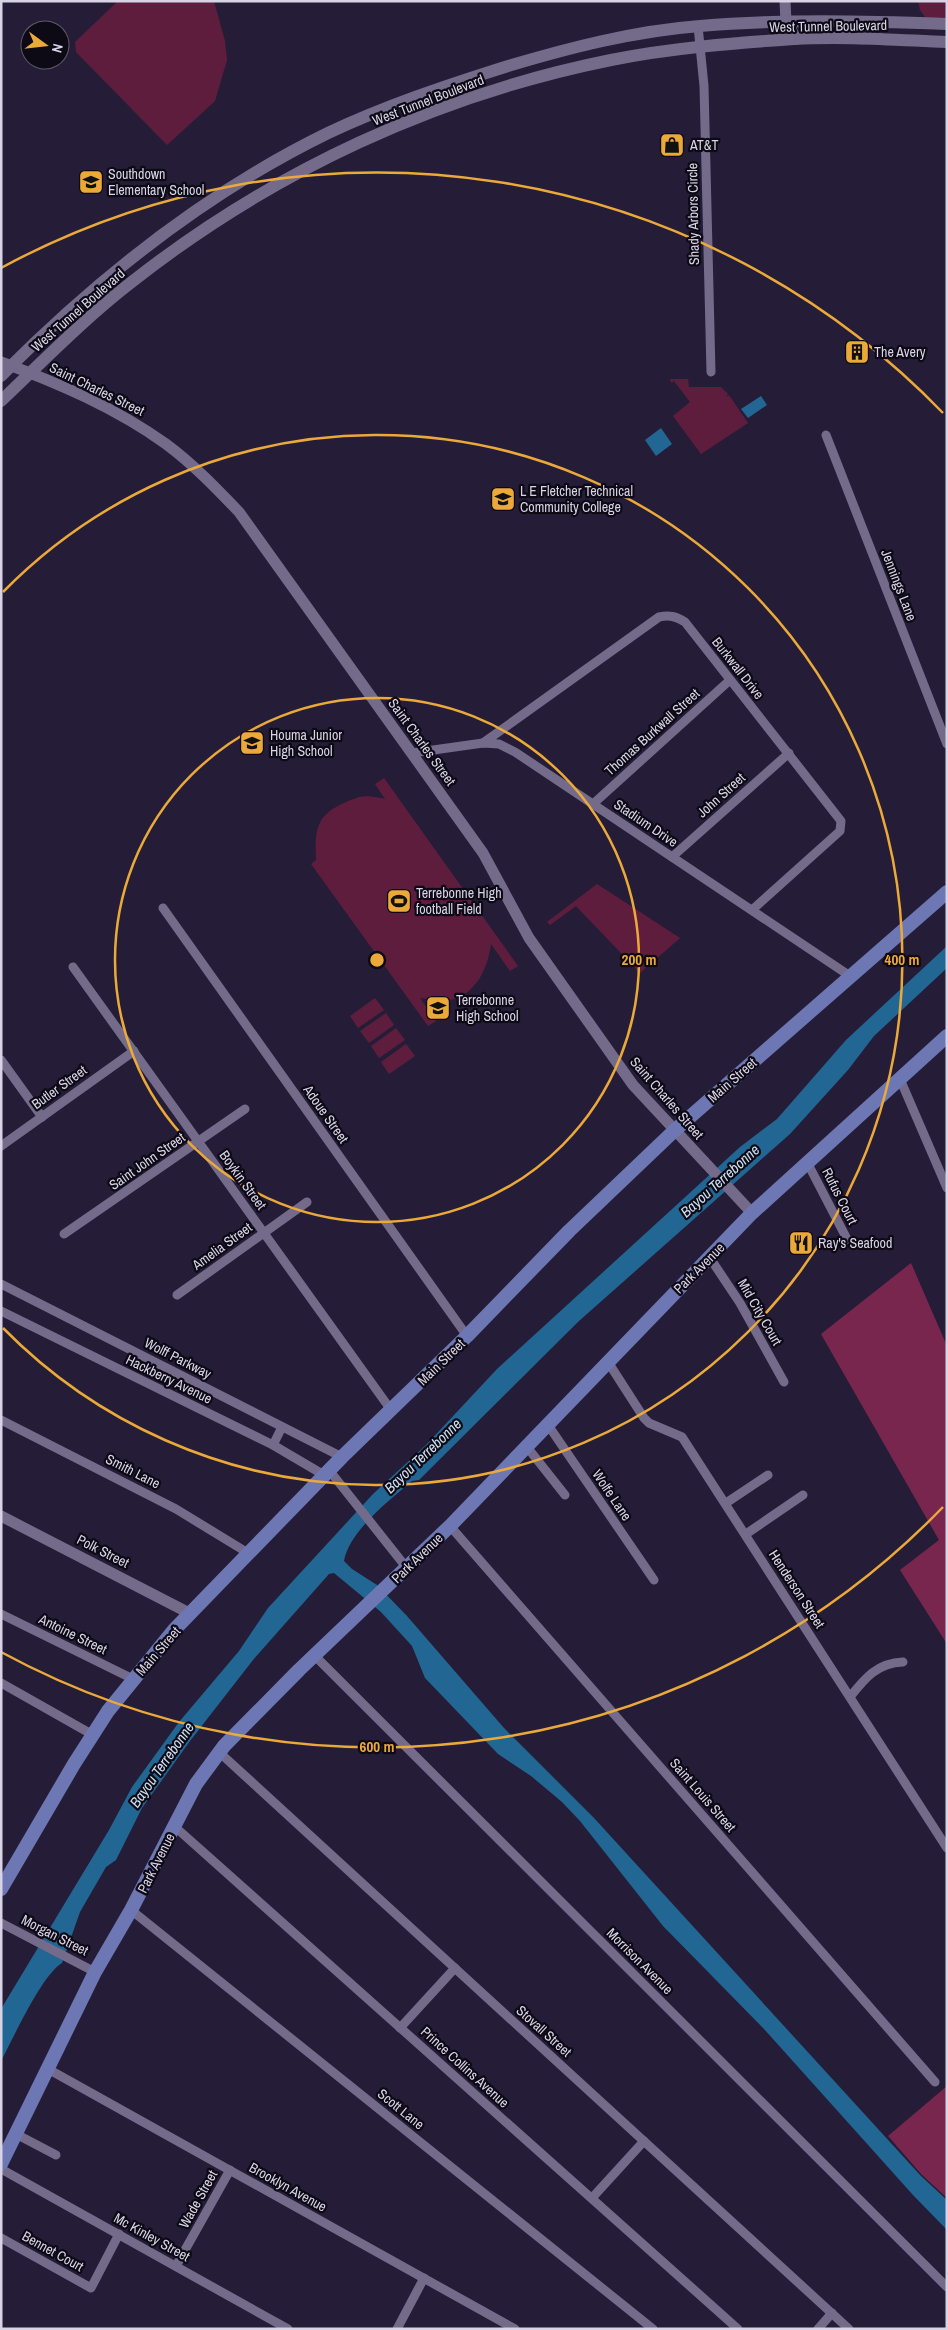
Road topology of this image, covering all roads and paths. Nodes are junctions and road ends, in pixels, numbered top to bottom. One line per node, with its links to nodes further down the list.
1 (784, 1): 2 (street)
2 (786, 22): 3 (main road, West Tunnel Boulevard); 4 (main road, West Tunnel Boulevard); 6 (street)
3 (947, 24)
4 (698, 26): 9 (street, Shady Arbors Circle); 10 (main road, West Tunnel Boulevard)
5 (947, 30): 7 (main road)
6 (797, 39): 7 (main road, West Tunnel Boulevard); 9 (main road, West Tunnel Boulevard)
7 (933, 41): 8 (main road, West Tunnel Boulevard)
8 (947, 42)
9 (700, 47): 11 (street, Shady Arbors Circle); 12 (main road, West Tunnel Boulevard)
10 (6, 364): 12 (street, Saint Charles Street); 13 (main road, West Tunnel Boulevard)
11 (711, 372)
12 (30, 373): 14 (main road, West Tunnel Boulevard); 19 (street, Saint Charles Street)
13 (1, 376)
14 (1, 402)
15 (826, 435): 18 (street, Jennings Lane)
16 (730, 680): 17 (street, Burkwall Drive); 20 (street, Burkwall Drive); 21 (street, Thomas Burkwall Street)
17 (483, 743): 19 (street, Stadium Drive); 21 (street, Stadium Drive)
18 (947, 744)
19 (412, 753): 34 (street, Saint Charles Street)
20 (788, 753): 22 (street, John Street); 25 (street, Burkwall Drive)
21 (593, 804): 22 (street, Stadium Drive)
22 (672, 857): 25 (street, Stadium Drive)
23 (947, 892): 27 (main road, Main Street)
24 (163, 908): 48 (street, Adoue Street)
25 (752, 910): 27 (street, Stadium Drive)
26 (73, 966): 29 (street, Boykin Street)
27 (850, 976): 34 (main road, Main Street)
28 (947, 1036): 31 (main road, Park Avenue)
29 (134, 1051): 33 (street, Butler Street); 35 (street, Boykin Street)
30 (1, 1060): 33 (street)
31 (900, 1079): 37 (main road, Park Avenue); 38 (street)
32 (245, 1109): 35 (street, Saint John Street)
33 (42, 1117): 36 (street, Butler Street)
34 (675, 1130): 40 (street, Saint Charles Street); 48 (main road, Main Street)
35 (199, 1142): 41 (street, Boykin Street); 42 (street, Saint John Street)
36 (1, 1146)
37 (808, 1164): 40 (main road, Park Avenue); 43 (street, Rufus Court)
38 (947, 1188)
39 (307, 1202): 41 (street, Amelia Street)
40 (752, 1214): 44 (main road, Park Avenue)
41 (264, 1233): 46 (street, Amelia Street); 51 (street, Boykin Street)
42 (64, 1234)
43 (848, 1241)
44 (710, 1258): 49 (main road, Park Avenue); 50 (street, Mid City Court)
45 (1, 1284): 54 (street, Wolff Parkway)
46 (177, 1295)
47 (1, 1311): 55 (street, Hackberry Avenue)
48 (467, 1336): 51 (main road, Main Street)
49 (608, 1362): 53 (main road, Park Avenue); 62 (street, Henderson Street)
50 (784, 1382)
51 (391, 1410): 57 (main road, Main Street)
52 (1, 1420): 66 (street, Smith Lane)
53 (548, 1425): 56 (main road, Park Avenue); 68 (street, Wolfe Lane)
54 (282, 1427): 55 (street); 57 (street, Wolff Parkway)
55 (273, 1445): 58 (street, Hackberry Avenue)
56 (526, 1447): 60 (street); 64 (main road, Park Avenue)
57 (342, 1457): 58 (main road, Main Street)
58 (327, 1472): 66 (main road, Main Street); 67 (street, Hackberry Avenue)
59 (768, 1475): 62 (street)
60 (565, 1495)
61 (803, 1495): 65 (street)
62 (726, 1503): 65 (street, Henderson Street)
63 (1, 1516): 70 (street, Polk Street)
64 (450, 1526): 67 (main road, Park Avenue); 87 (street, Saint Louis Street)
65 (746, 1534): 75 (street, Henderson Street)
66 (248, 1553): 70 (main road, Main Street)
67 (406, 1567): 71 (main road, Park Avenue)
68 (654, 1580)
69 (1, 1614): 73 (street, Antoine Street)
70 (191, 1614): 73 (main road, Main Street)
71 (314, 1655): 77 (main road, Park Avenue); 99 (street, Morrison Avenue)
72 (903, 1662): 75 (street)
73 (133, 1679): 76 (main road, Main Street)
74 (1, 1684): 76 (street)
75 (850, 1697): 79 (street, Henderson Street)
76 (93, 1735): 80 (main road, Main Street)
77 (220, 1752): 78 (main road, Park Avenue); 83 (street, Stovall Street)
78 (174, 1826): 81 (main road, Park Avenue); 85 (street, Prince Collins Avenue)
79 (947, 1848)
80 (1, 1889)
81 (131, 1910): 84 (main road, Park Avenue); 104 (street, Scott Lane)
82 (1, 1923): 84 (street, Morgan Street)
83 (455, 1968): 85 (street); 89 (street, Stovall Street)
84 (95, 1972): 86 (main road, Park Avenue)
85 (400, 2028): 94 (street, Prince Collins Avenue)
86 (48, 2069): 88 (main road, Park Avenue); 93 (street, Brooklyn Avenue)
87 (935, 2082)
88 (16, 2134): 90 (street); 91 (main road, Park Avenue)
89 (644, 2141): 94 (street); 100 (street, Stovall Street)
90 (56, 2155)
91 (1, 2164)
92 (1, 2169): 95 (street, Mc Kinley Street)
93 (230, 2170): 97 (street, Wade Street); 98 (street, Brooklyn Avenue)
94 (592, 2198): 105 (street, Prince Collins Avenue)
95 (119, 2234): 96 (street, Bennet Court); 97 (street, Mc Kinley Street)
96 (1, 2238)
97 (176, 2266): 101 (street, Mc Kinley Street)
98 (424, 2278): 102 (street); 103 (street, Brooklyn Avenue)
99 (947, 2287)
100 (832, 2313): 106 (street); 107 (street, Stovall Street)
101 (288, 2329)
102 (397, 2329)
103 (514, 2329)
104 (653, 2329)
105 (738, 2329)
106 (818, 2329)
107 (849, 2329)

